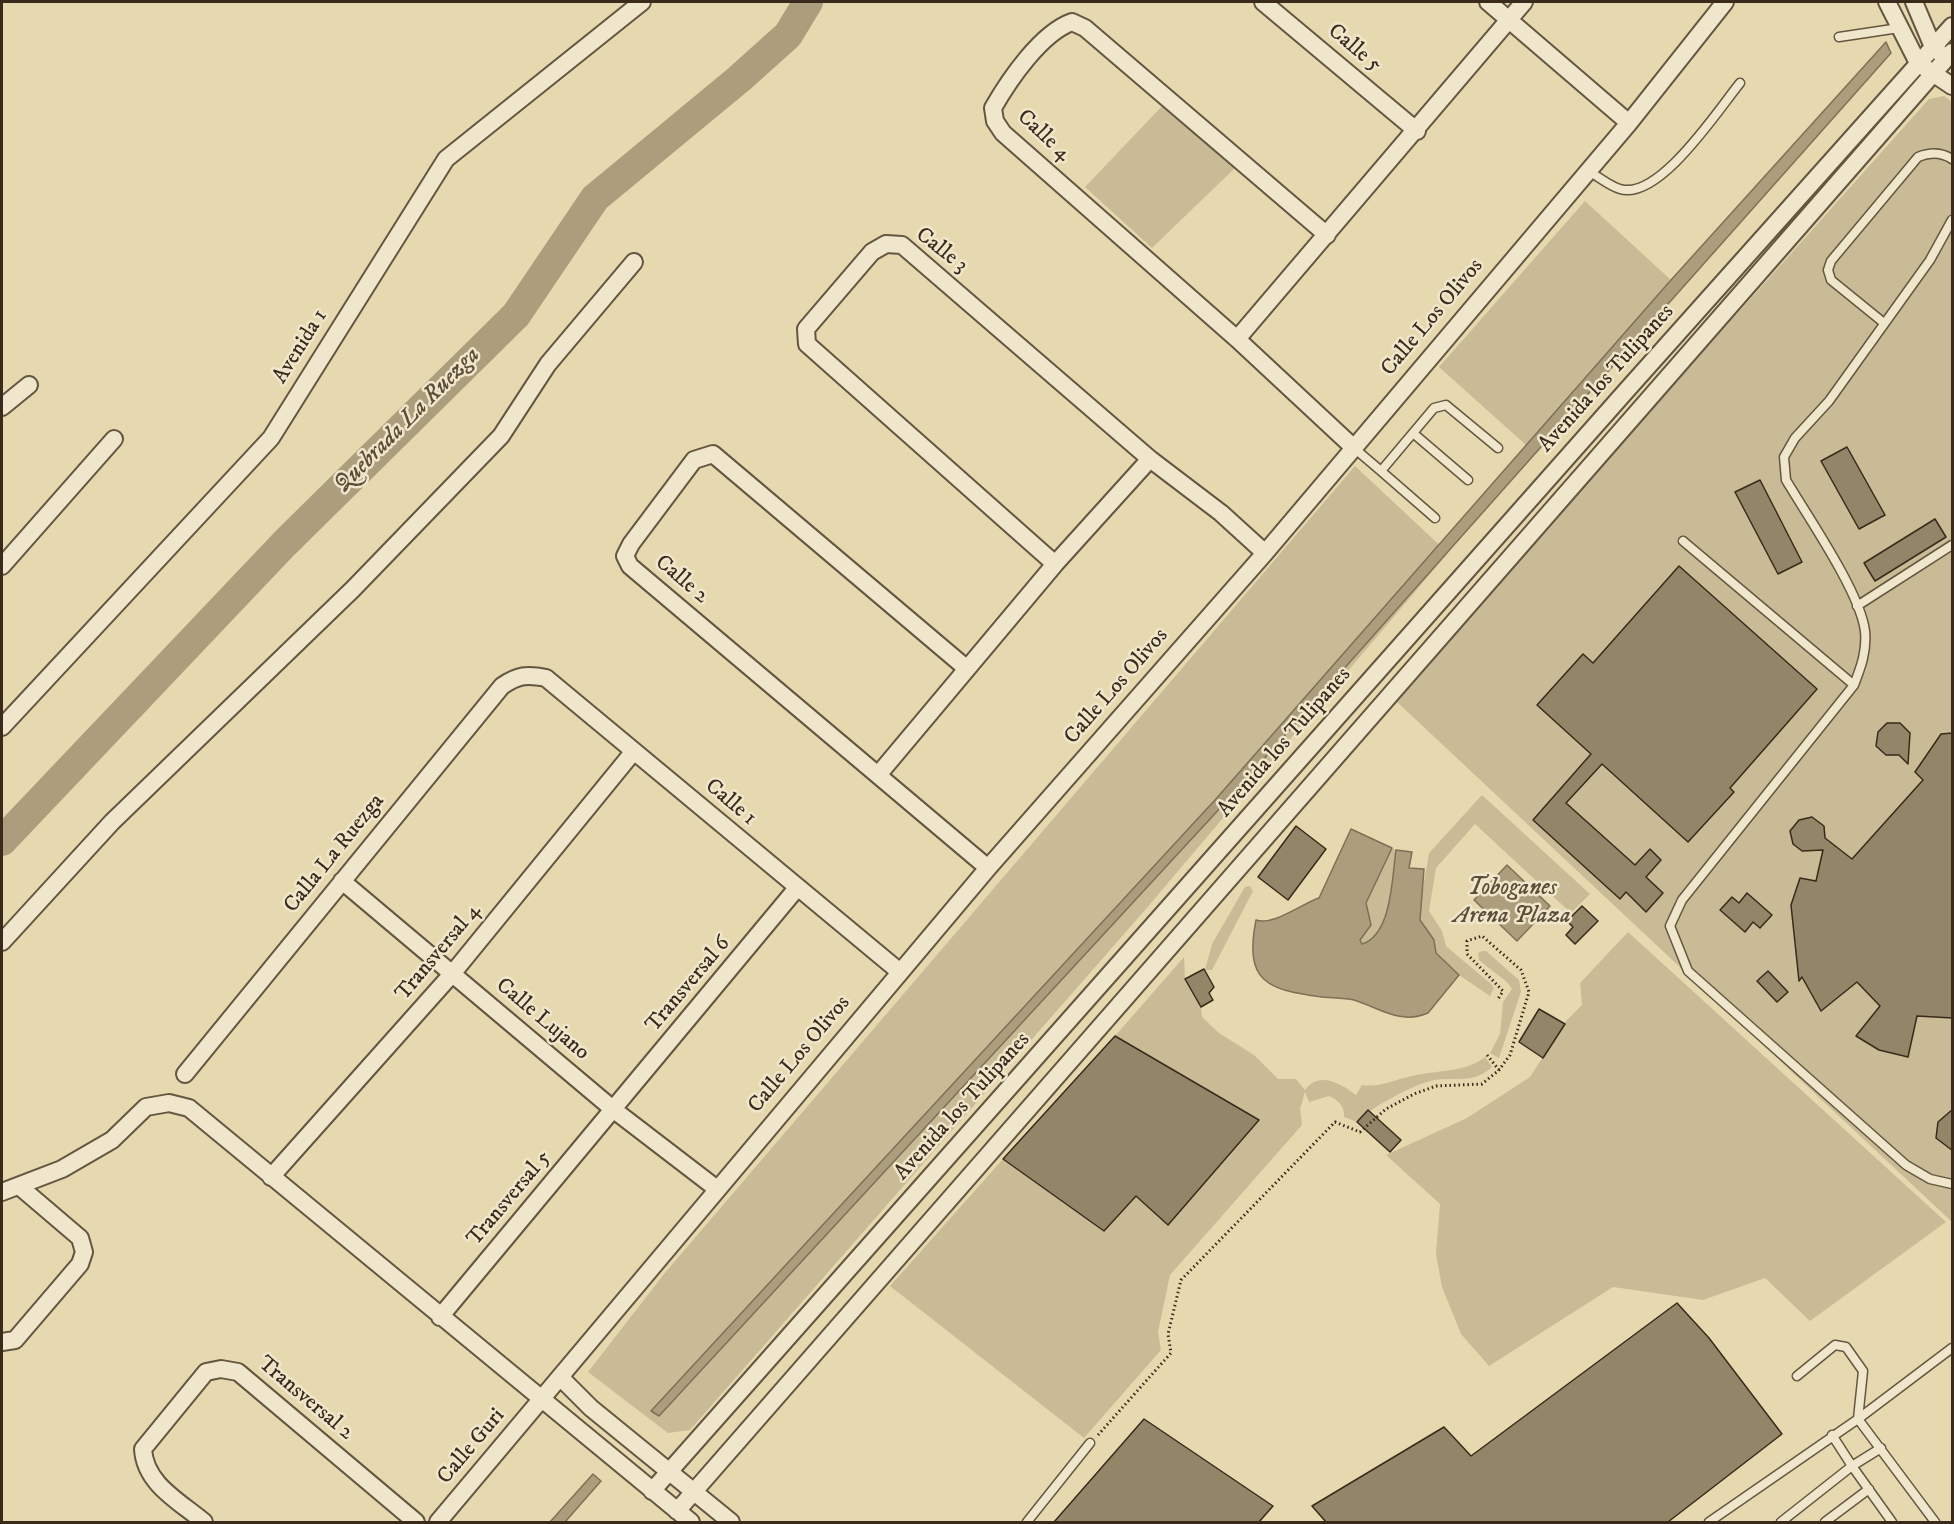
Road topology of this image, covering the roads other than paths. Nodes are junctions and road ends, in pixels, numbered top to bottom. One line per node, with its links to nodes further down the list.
1 (642, 2): 48 (street, Avenida 1)
2 (1263, 2): 19 (street, Calle 5)
3 (1488, 2): 8 (street)
4 (1524, 2): 8 (street)
5 (1725, 2): 18 (street, Calle Los Olivos)
6 (1887, 2): 10 (street)
7 (1914, 2): 12 (street)
8 (1510, 18): 18 (street); 19 (street)
9 (1953, 26): 12 (street, Avenida los Tulipanes)
10 (1899, 28): 11 (lane); 14 (street)
11 (1839, 37)
12 (1933, 47): 13 (street); 14 (street, Avenida los Tulipanes)
13 (1951, 58): 15 (street, Avenida los Tulipanes)
14 (1918, 63): 15 (street); 25 (street, Avenida los Tulipanes)
15 (1934, 74): 17 (street); 26 (street, Avenida los Tulipanes)
16 (1740, 83): 21 (lane)
17 (1953, 86)
18 (1629, 123): 21 (street, Calle Los Olivos)
19 (1417, 131): 23 (street)
20 (1953, 159): 27 (lane)
21 (1588, 171): 33 (street, Calle Los Olivos)
22 (1953, 220): 27 (lane)
23 (1327, 235): 28 (street); 28 (street, Calle 4)
24 (634, 262): 54 (street)
25 (1719, 286): 26 (street); 57 (street, Avenida los Tulipanes)
26 (1735, 300): 58 (street, Avenida los Tulipanes)
27 (1884, 323): 44 (lane)
28 (1237, 339): 33 (street, Calle 4)
29 (28, 385): 30 (street)
30 (2, 407)
31 (1413, 433): 34 (lane); 36 (lane); 37 (lane)
32 (114, 438): 43 (street)
33 (1353, 447): 36 (lane); 41 (street, Calle Los Olivos)
34 (1498, 448)
35 (1150, 459): 41 (street, Calle 3); 42 (street); 42 (street, Calle 3)
36 (1381, 471): 38 (lane)
37 (1468, 480)
38 (1435, 518)
39 (1683, 541): 47 (lane)
40 (1953, 545): 44 (lane)
41 (1265, 553): 51 (street, Calle Los Olivos)
42 (1055, 564): 45 (street)
43 (2, 566)
44 (1857, 606): 47 (lane)
45 (966, 668): 50 (street); 50 (street, Calle 2)
46 (528, 674): 49 (street, Calle 1); 52 (street, Calla La Ruezga)
47 (1854, 685): 62 (lane)
48 (2, 727)
49 (634, 752): 53 (street, Calle 1); 56 (street, Transversal 4)
50 (878, 775): 51 (street, Calle 2)
51 (988, 868): 55 (street, Calle Los Olivos)
52 (342, 880): 56 (street, Calle Lujano); 59 (street, Calla La Ruezga)
53 (797, 888): 55 (street, Calle 1); 60 (street, Transversal 6)
54 (2, 942)
55 (900, 972): 64 (street, Calle Los Olivos)
56 (452, 974): 60 (street, Calle Lujano); 61 (street, Transversal 4)
57 (1055, 1038): 58 (street); 77 (street, Avenida los Tulipanes)
58 (1076, 1058): 80 (street, Avenida los Tulipanes)
59 (185, 1074)
60 (615, 1110): 64 (street, Calle Lujano); 66 (street, Transversal 5)
61 (271, 1178): 63 (street); 66 (street)
62 (1953, 1184)
63 (19, 1186): 65 (street); 67 (street)
64 (717, 1189): 70 (street, Calle Los Olivos)
65 (2, 1192)
66 (440, 1317): 71 (street)
67 (2, 1342)
68 (1953, 1348): 72 (lane)
69 (1797, 1376): 72 (lane)
70 (560, 1377): 71 (street, Calle Los Olivos); 77 (street)
71 (541, 1400): 79 (street); 84 (street, Calle Guri)
72 (1858, 1419): 73 (lane); 75 (lane)
73 (1832, 1435): 76 (lane); 88 (lane)
74 (1090, 1443): 87 (lane)
75 (1881, 1448): 76 (lane); 92 (lane)
76 (1852, 1466): 78 (lane); 89 (lane)
77 (670, 1472): 79 (street, Avenida los Tulipanes); 80 (street)
78 (1869, 1490): 90 (lane); 91 (lane)
79 (652, 1491): 81 (street)
80 (694, 1492): 81 (street, Avenida los Tulipanes); 86 (street)
81 (677, 1511): 85 (street)
82 (204, 1522): 83 (street, Transversal 2)
83 (416, 1522)
84 (438, 1522)
85 (691, 1522)
86 (731, 1522)
87 (1027, 1522)
88 (1709, 1522)
89 (1781, 1522)
90 (1826, 1522)
91 (1892, 1522)
92 (1935, 1522)

